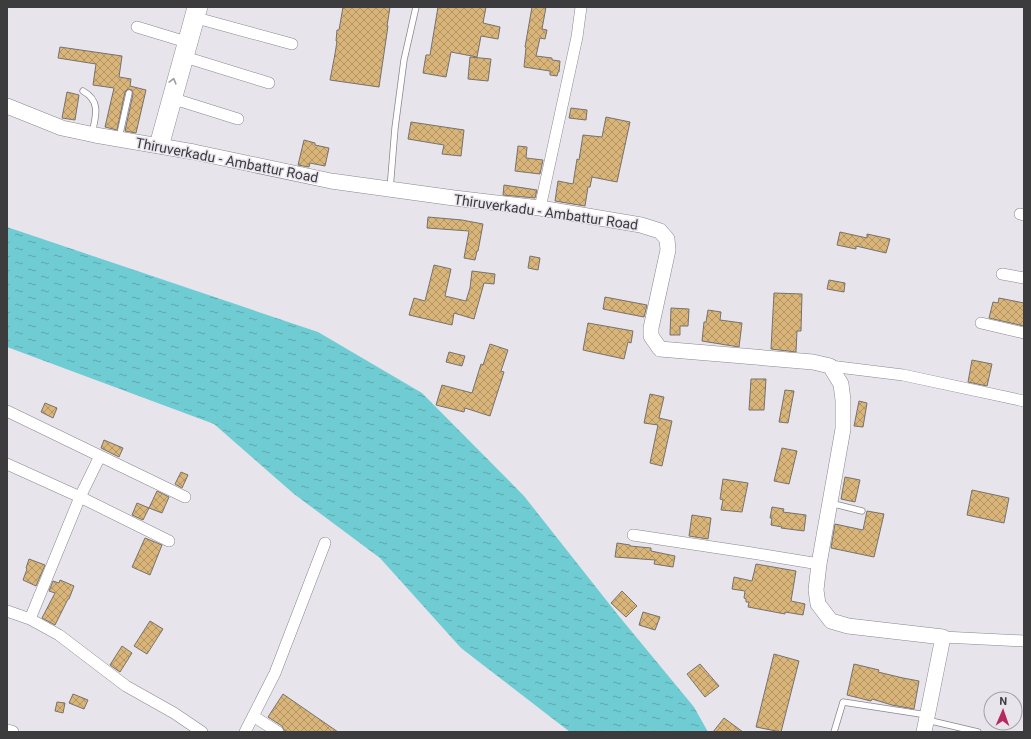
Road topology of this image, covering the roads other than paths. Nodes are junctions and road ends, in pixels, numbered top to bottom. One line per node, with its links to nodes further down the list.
1 (202, 7): 4 (street)
2 (416, 7): 18 (lane)
3 (580, 7): 19 (street)
4 (194, 14): 6 (street); 7 (street); 8 (street)
5 (136, 28): 6 (street)
6 (183, 41): 12 (street, one-way to 6)
7 (292, 44)
8 (188, 58): 9 (street); 12 (street)
9 (269, 83)
10 (83, 91): 15 (lane)
11 (129, 93): 16 (lane)
12 (172, 98): 14 (street); 17 (street)
13 (7, 106): 15 (main road, Thiruverkadu - Ambattur Road)
14 (238, 119)
15 (92, 133): 16 (main road, Thiruverkadu - Ambattur Road)
16 (118, 139): 17 (main road, Thiruverkadu - Ambattur Road)
17 (159, 146): 18 (main road, Thiruverkadu - Ambattur Road)
18 (390, 189): 19 (main road, Thiruverkadu - Ambattur Road)
19 (540, 208): 24 (main road, Thiruverkadu - Ambattur Road)
20 (1002, 274): 21 (street)
21 (1024, 278)
22 (980, 323): 23 (street)
23 (1024, 333)
24 (830, 366): 25 (street); 31 (main road)
25 (1024, 401)
26 (7, 411): 27 (street)
27 (100, 456): 29 (street); 30 (street)
28 (7, 464): 29 (street)
29 (80, 497): 34 (street); 38 (street)
30 (185, 497)
31 (830, 503): 32 (lane); 36 (main road)
32 (862, 511)
33 (633, 535): 36 (street)
34 (169, 542)
35 (324, 543): 41 (street)
36 (819, 564): 39 (main road)
37 (7, 611): 38 (street)
38 (30, 619): 45 (street)
39 (943, 637): 40 (street); 42 (main road)
40 (1024, 641)
41 (253, 716): 46 (street); 47 (street)
42 (926, 723): 48 (lane); 49 (lane)
43 (7, 731): 44 (street)
44 (12, 732)
45 (202, 732)
46 (245, 732)
47 (278, 732)
48 (834, 732)
49 (978, 732)

